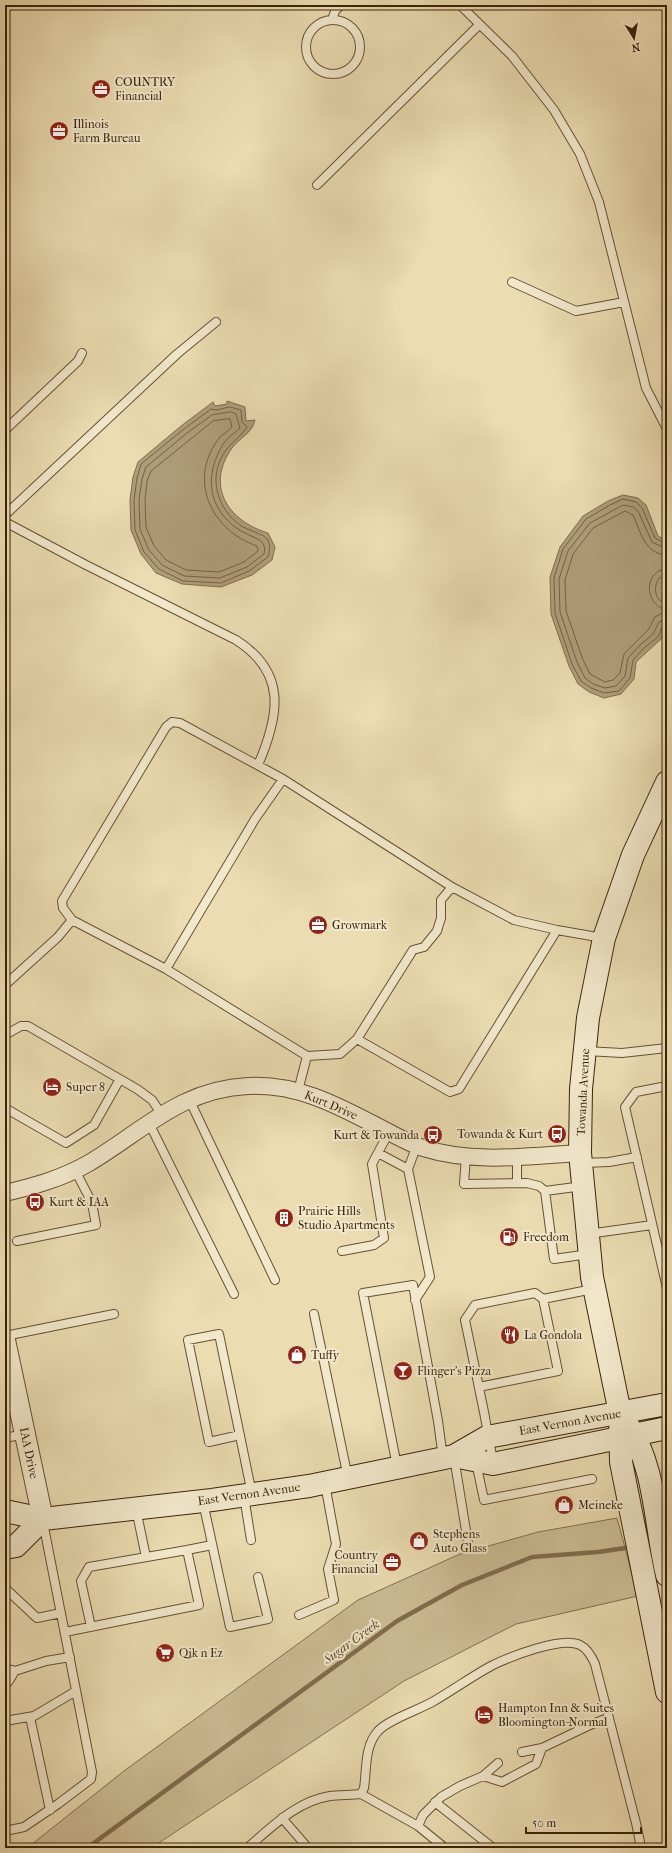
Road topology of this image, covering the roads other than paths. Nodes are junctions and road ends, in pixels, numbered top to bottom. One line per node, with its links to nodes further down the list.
1 (341, 5): 3 (lane)
2 (460, 5): 4 (lane)
3 (332, 20): 3 (lane)
4 (479, 25): 5 (lane); 7 (lane)
5 (317, 185)
6 (512, 282): 7 (lane)
7 (624, 302): 10 (lane)
8 (216, 322): 12 (lane)
9 (82, 353): 11 (lane)
10 (667, 429)
11 (5, 430)
12 (5, 515)
13 (5, 522): 14 (lane)
14 (258, 765): 15 (lane); 18 (lane)
15 (283, 779): 17 (lane); 21 (lane)
16 (667, 782): 20 (main road, Towanda Avenue)
17 (452, 887): 19 (lane); 24 (lane)
18 (72, 920): 21 (lane); 22 (lane)
19 (557, 930): 20 (lane); 24 (lane)
20 (604, 938): 26 (main road, Towanda Avenue)
21 (166, 969): 27 (lane)
22 (5, 985)
23 (5, 1035): 28 (lane)
24 (357, 1039): 27 (lane)
25 (667, 1048): 26 (lane)
26 (585, 1050): 41 (main road, Towanda Avenue)
27 (307, 1056): 30 (lane)
28 (120, 1079): 32 (lane); 33 (lane)
29 (667, 1086): 40 (lane)
30 (298, 1091): 31 (street, Kurt Drive); 35 (street, Kurt Drive)
31 (189, 1099): 33 (street, Kurt Drive); 52 (lane)
32 (5, 1108)
33 (162, 1114): 34 (street, Kurt Drive)
34 (149, 1123): 43 (street, Kurt Drive); 55 (lane)
35 (389, 1132): 36 (street, Kurt Drive); 37 (lane)
36 (417, 1145): 38 (street, Kurt Drive); 42 (lane)
37 (378, 1153): 42 (lane); 51 (lane)
38 (466, 1156): 39 (street, Kurt Drive); 44 (lane)
39 (517, 1157): 41 (street, Kurt Drive); 44 (lane)
40 (637, 1157): 41 (lane); 48 (lane)
41 (580, 1158): 45 (main road, Towanda Avenue)
42 (408, 1169): 57 (lane)
43 (75, 1170): 47 (street, Kurt Drive); 49 (lane)
44 (518, 1183): 46 (lane)
45 (583, 1186): 46 (lane); 50 (main road, Towanda Avenue)
46 (545, 1191): 50 (lane)
47 (5, 1193)
48 (652, 1225): 50 (lane); 54 (lane)
49 (17, 1241)
50 (589, 1244): 53 (main road, Towanda Avenue)
51 (342, 1251)
52 (275, 1280)
53 (594, 1288): 56 (lane); 64 (main road, Towanda Avenue)
54 (667, 1288)
55 (234, 1294)
56 (543, 1299): 62 (lane); 62 (lane)
57 (415, 1300): 70 (lane); 71 (lane)
58 (114, 1314): 60 (lane)
59 (314, 1314): 72 (lane)
60 (5, 1336)
61 (6, 1351): 66 (street, IAA Drive)
62 (479, 1387): 70 (lane)
63 (667, 1404): 64 (main road, East Vernon Avenue)
64 (620, 1413): 68 (main road); 70 (main road, East Vernon Avenue)
65 (667, 1428): 68 (main road, East Vernon Avenue)
66 (25, 1434): 69 (lane); 79 (street, IAA Drive)
67 (240, 1435): 67 (lane); 75 (lane)
68 (628, 1436): 70 (main road, East Vernon Avenue); 86 (main road); 93 (main road)
69 (5, 1438)
70 (471, 1454): 71 (main road, East Vernon Avenue); 73 (lane); 81 (lane)
71 (398, 1468): 72 (main road, East Vernon Avenue)
72 (348, 1478): 74 (main road, East Vernon Avenue)
73 (592, 1479)
74 (324, 1483): 75 (main road, East Vernon Avenue); 90 (lane)
75 (248, 1495): 76 (main road, East Vernon Avenue); 80 (lane)
76 (203, 1501): 77 (main road, East Vernon Avenue); 82 (lane)
77 (136, 1508): 79 (main road, East Vernon Avenue); 85 (lane)
78 (5, 1511): 79 (main road, East Vernon Avenue)
79 (43, 1519): 83 (main road); 89 (lane)
80 (251, 1540)
81 (468, 1543)
82 (212, 1545): 84 (lane); 87 (lane)
83 (5, 1548)
84 (187, 1550): 85 (lane); 91 (lane)
85 (146, 1557): 91 (lane)
86 (666, 1573)
87 (258, 1577)
88 (5, 1588): 89 (lane)
89 (61, 1613): 92 (lane)
90 (299, 1615)
91 (91, 1627): 92 (lane)
92 (65, 1632): 94 (lane)
93 (662, 1644): 99 (main road)
94 (70, 1657): 96 (lane); 98 (lane)
95 (5, 1668): 96 (lane)
96 (14, 1671): 97 (lane)
97 (5, 1684)
98 (76, 1691): 100 (lane); 109 (lane)
99 (667, 1692)
100 (30, 1717): 102 (lane); 109 (lane)
101 (608, 1718): 103 (lane); 107 (lane); 117 (lane)
102 (5, 1721)
103 (542, 1748): 104 (lane); 106 (lane)
104 (522, 1752)
105 (498, 1762): 106 (lane)
106 (483, 1776): 108 (lane)
107 (361, 1794): 110 (lane); 111 (lane)
108 (435, 1802): 111 (lane); 116 (lane)
109 (50, 1810): 112 (lane)
110 (282, 1818): 113 (lane); 114 (lane)
111 (418, 1826): 115 (lane)
112 (5, 1831)
113 (247, 1848)
114 (308, 1848)
115 (445, 1848)
116 (492, 1848)
117 (637, 1848)

